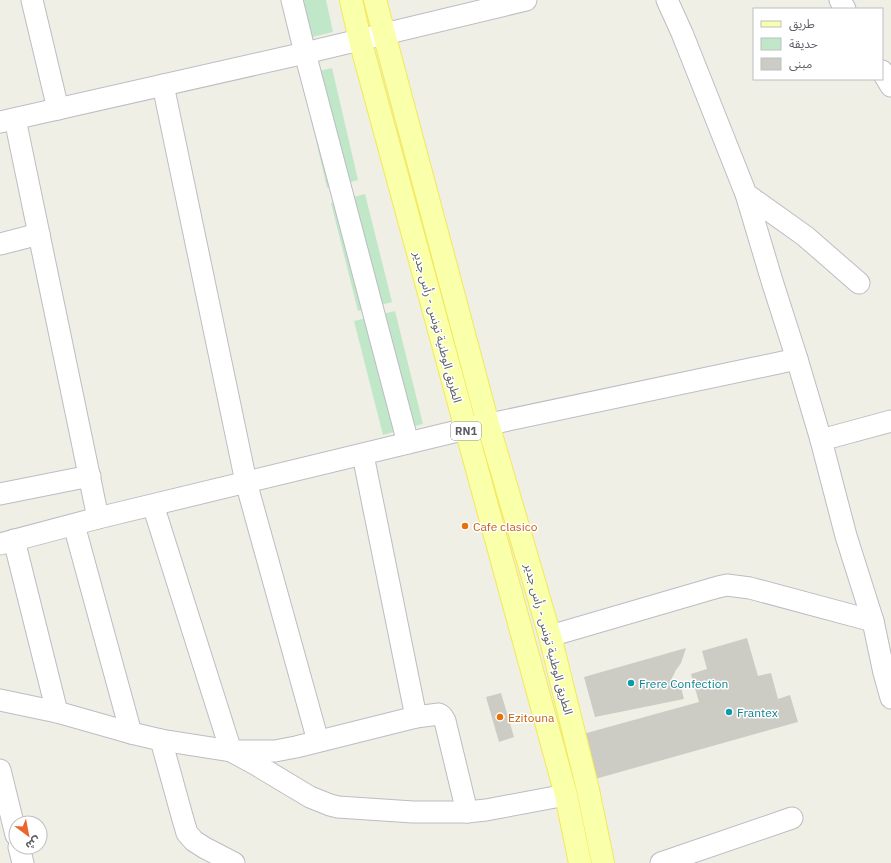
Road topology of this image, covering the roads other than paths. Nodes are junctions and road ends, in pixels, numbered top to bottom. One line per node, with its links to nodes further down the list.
1 (32, 0): 13 (street)
2 (292, 0): 9 (street)
3 (350, 0): 8 (main road, الطريق الوطنية تونس - رأس جدير / RN1)
4 (375, 0): 7 (main road, الطريق الوطنية تونس - رأس جدير / RN1)
5 (526, 0): 7 (street)
6 (667, 0): 15 (street)
7 (383, 34): 8 (street); 21 (main road, الطريق الوطنية تونس - رأس جدير / RN1)
8 (360, 40): 9 (street); 22 (main road, الطريق الوطنية تونس - رأس جدير / RN1)
9 (305, 53): 11 (street); 24 (street)
10 (883, 73): 12 (street)
11 (163, 85): 13 (street); 27 (street)
12 (891, 86)
13 (58, 109): 14 (street)
14 (7, 120): 16 (street)
15 (746, 194): 18 (street); 19 (street)
16 (39, 234): 17 (street); 26 (street)
17 (0, 244)
18 (859, 283)
19 (797, 359): 21 (street); 23 (street)
20 (891, 421): 23 (street)
21 (488, 424): 22 (street); 34 (main road, الطريق الوطنية تونس - رأس جدير / RN1)
22 (466, 429): 24 (street); 44 (main road, الطريق الوطنية تونس - رأس جدير / RN1)
23 (821, 440): 33 (street)
24 (408, 443): 25 (street)
25 (363, 455): 27 (street); 38 (street)
26 (90, 476): 28 (street); 30 (street)
27 (246, 482): 29 (street); 41 (street)
28 (0, 494)
29 (153, 505): 30 (street); 42 (street)
30 (98, 518): 31 (street)
31 (74, 525): 32 (street); 39 (street)
32 (7, 542): 37 (street)
33 (873, 621): 34 (street); 35 (street)
34 (550, 636): 50 (main road, الطريق الوطنية تونس - رأس جدير / RN1)
35 (891, 698)
36 (0, 700): 37 (street)
37 (57, 712): 39 (street)
38 (416, 717): 41 (street); 45 (street)
39 (131, 734): 40 (street)
40 (161, 740): 42 (street); 48 (street)
41 (318, 741): 42 (street)
42 (231, 751): 45 (street)
43 (0, 773): 46 (street)
44 (566, 796): 45 (street); 49 (main road, الطريق الوطنية تونس - رأس جدير / RN1)
45 (467, 812)
46 (11, 815)
47 (792, 818): 51 (street)
48 (234, 863)
49 (580, 863)
50 (603, 863)
51 (661, 863)

